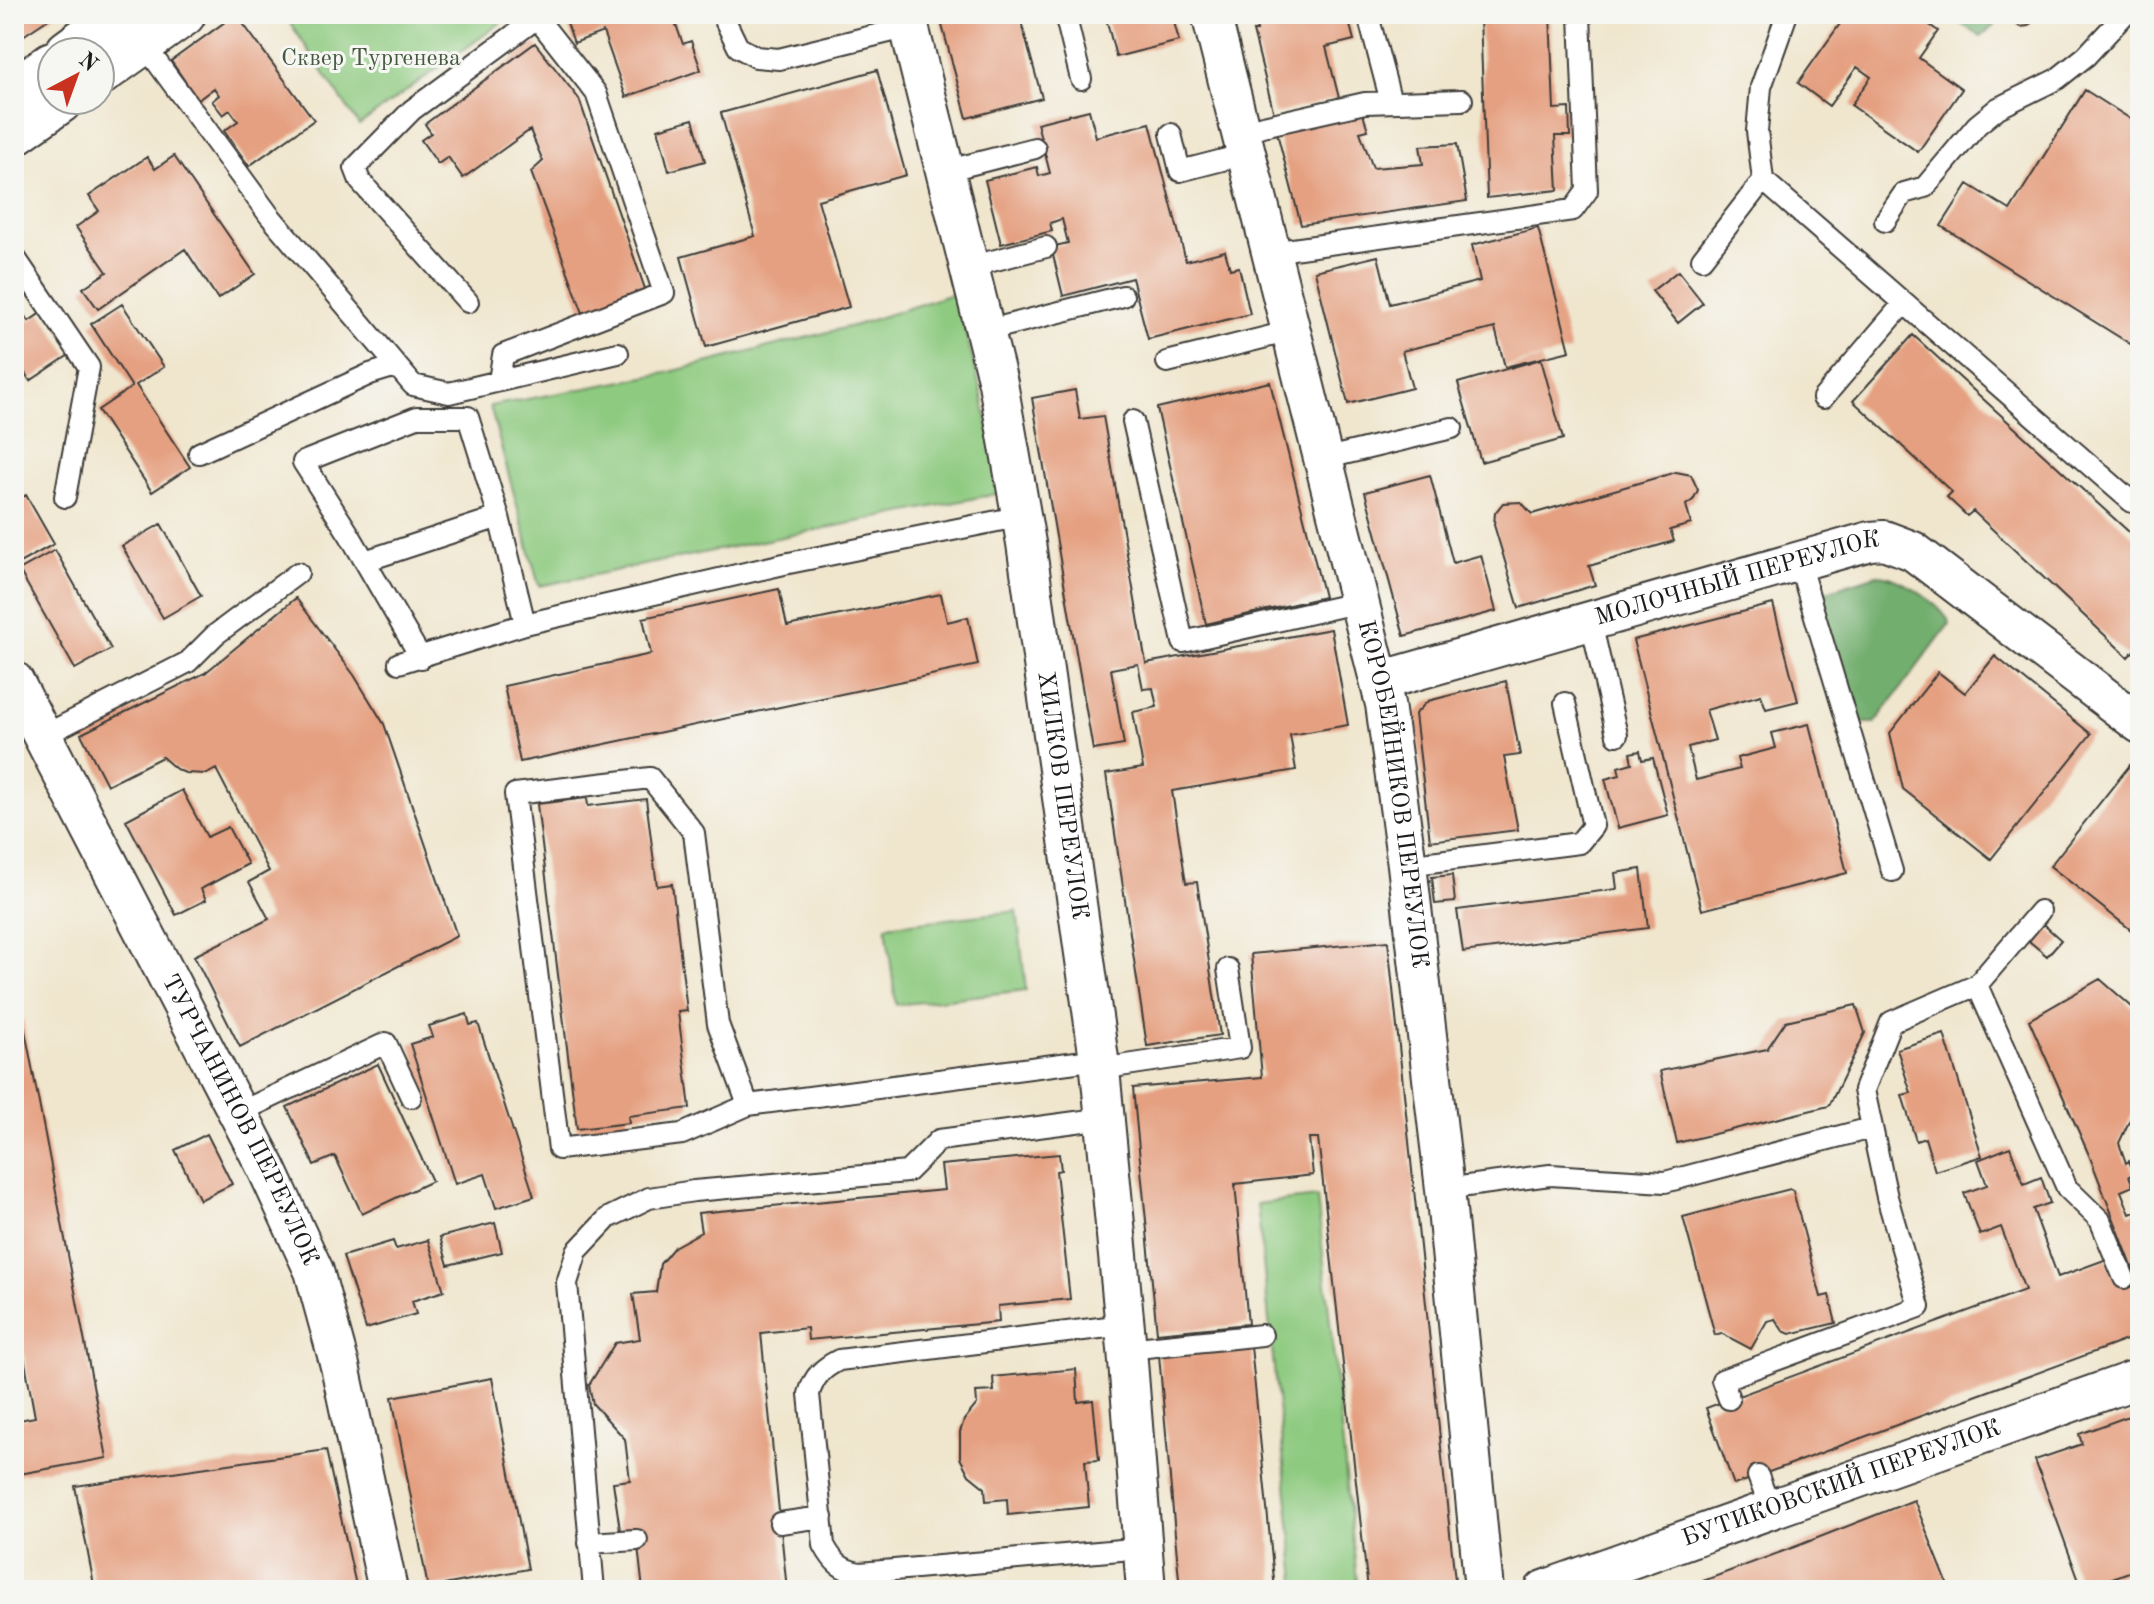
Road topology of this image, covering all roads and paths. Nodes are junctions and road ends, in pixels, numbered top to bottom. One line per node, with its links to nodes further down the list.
1 (183, 14): 11 (main road)
2 (722, 14): 9 (lane)
3 (1065, 14): 15 (lane)
4 (1211, 14): 22 (street, КОРОБЕЙНИКОВ ПЕРЕУЛОК)
5 (1787, 14): 25 (lane)
6 (2125, 14): 10 (lane); 26 (lane)
7 (1580, 15): 28 (lane)
8 (1369, 19): 18 (lane)
9 (908, 20): 24 (street, ХИЛКОВ ПЕРЕУЛОК)
10 (2140, 26)
11 (131, 29): 12 (main road); 13 (main road); 39 (lane)
12 (112, 36)
13 (116, 50)
14 (36, 76): 16 (main road)
15 (1081, 79)
16 (14, 92)
17 (1462, 100): 18 (lane)
18 (1391, 102): 22 (lane)
19 (38, 116): 20 (main road)
20 (14, 133)
21 (1171, 134): 22 (lane)
22 (1244, 143): 28 (street, КОРОБЕЙНИКОВ ПЕРЕУЛОК)
23 (1035, 148): 24 (lane)
24 (945, 171): 31 (street, ХИЛКОВ ПЕРЕУЛОК)
25 (1763, 180): 30 (lane); 34 (lane)
26 (1885, 221)
27 (1046, 247): 31 (lane)
28 (1271, 252): 36 (street, КОРОБЕЙНИКОВ ПЕРЕУЛОК)
29 (14, 256): 46 (lane)
30 (1702, 259)
31 (969, 267): 35 (street, ХИЛКОВ ПЕРЕУЛОК)
32 (1123, 296): 35 (lane)
33 (468, 302): 40 (lane)
34 (1904, 303): 41 (lane); 47 (lane)
35 (985, 331): 48 (street, ХИЛКОВ ПЕРЕУЛОК)
36 (1291, 331): 38 (lane); 45 (street, КОРОБЕЙНИКОВ ПЕРЕУЛОК)
37 (618, 353): 40 (lane)
38 (1167, 362)
39 (396, 366): 40 (lane); 44 (lane)
40 (499, 381)
41 (1823, 398)
42 (1133, 421): 53 (lane)
43 (1452, 428): 45 (lane)
44 (199, 453)
45 (1323, 459): 53 (street, КОРОБЕЙНИКОВ ПЕРЕУЛОК)
46 (65, 497)
47 (2132, 502)
48 (1022, 516): 55 (lane); 69 (street, ХИЛКОВ ПЕРЕУЛОК)
49 (499, 517): 50 (lane); 50 (lane); 55 (lane)
50 (365, 561): 56 (lane)
51 (1799, 563): 54 (street, МОЛОЧНЫЙ ПЕРЕУЛОК); 61 (street, МОЛОЧНЫЙ ПЕРЕУЛОК); 65 (lane)
52 (298, 573): 63 (lane)
53 (1360, 602): 59 (street, КОРОБЕЙНИКОВ ПЕРЕУЛОК)
54 (1591, 622): 59 (street, МОЛОЧНЫЙ ПЕРЕУЛОК); 62 (lane)
55 (525, 624): 56 (lane)
56 (421, 658): 57 (lane)
57 (399, 663)
58 (14, 681): 63 (street, ТУРЧАНИНОВ ПЕРЕУЛОК)
59 (1380, 681): 64 (street, КОРОБЕЙНИКОВ ПЕРЕУЛОК)
60 (1565, 703): 64 (lane)
61 (2140, 724)
62 (1617, 735)
63 (43, 736): 72 (street, ТУРЧАНИНОВ ПЕРЕУЛОК)
64 (1407, 865): 75 (street, КОРОБЕЙНИКОВ ПЕРЕУЛОК)
65 (1892, 871)
66 (2040, 911): 68 (lane)
67 (1228, 969): 69 (lane)
68 (1977, 985): 74 (lane); 76 (lane)
69 (1100, 1064): 71 (lane); 73 (street, ХИЛКОВ ПЕРЕУЛОК)
70 (411, 1097): 72 (lane)
71 (748, 1105): 71 (lane)
72 (238, 1113): 86 (street, ТУРЧАНИНОВ ПЕРЕУЛОК)
73 (1106, 1118): 78 (street, ХИЛКОВ ПЕРЕУЛОК); 84 (lane)
74 (1871, 1128): 75 (lane); 80 (lane)
75 (1445, 1189): 89 (street, КОРОБЕЙНИКОВ ПЕРЕУЛОК)
76 (2124, 1278)
77 (1262, 1335): 78 (lane)
78 (1126, 1337): 81 (lane); 85 (street, ХИЛКОВ ПЕРЕУЛОК)
79 (2140, 1378): 90 (street, БУТИКОВСКИЙ ПЕРЕУЛОК)
80 (1729, 1399)
81 (822, 1517): 82 (lane); 85 (lane)
82 (780, 1523)
83 (637, 1540): 84 (lane)
84 (589, 1543): 87 (lane)
85 (1143, 1548): 88 (street, ХИЛКОВ ПЕРЕУЛОК)
86 (388, 1590)
87 (594, 1590)
88 (1146, 1590)
89 (1484, 1590)
90 (1544, 1590)

